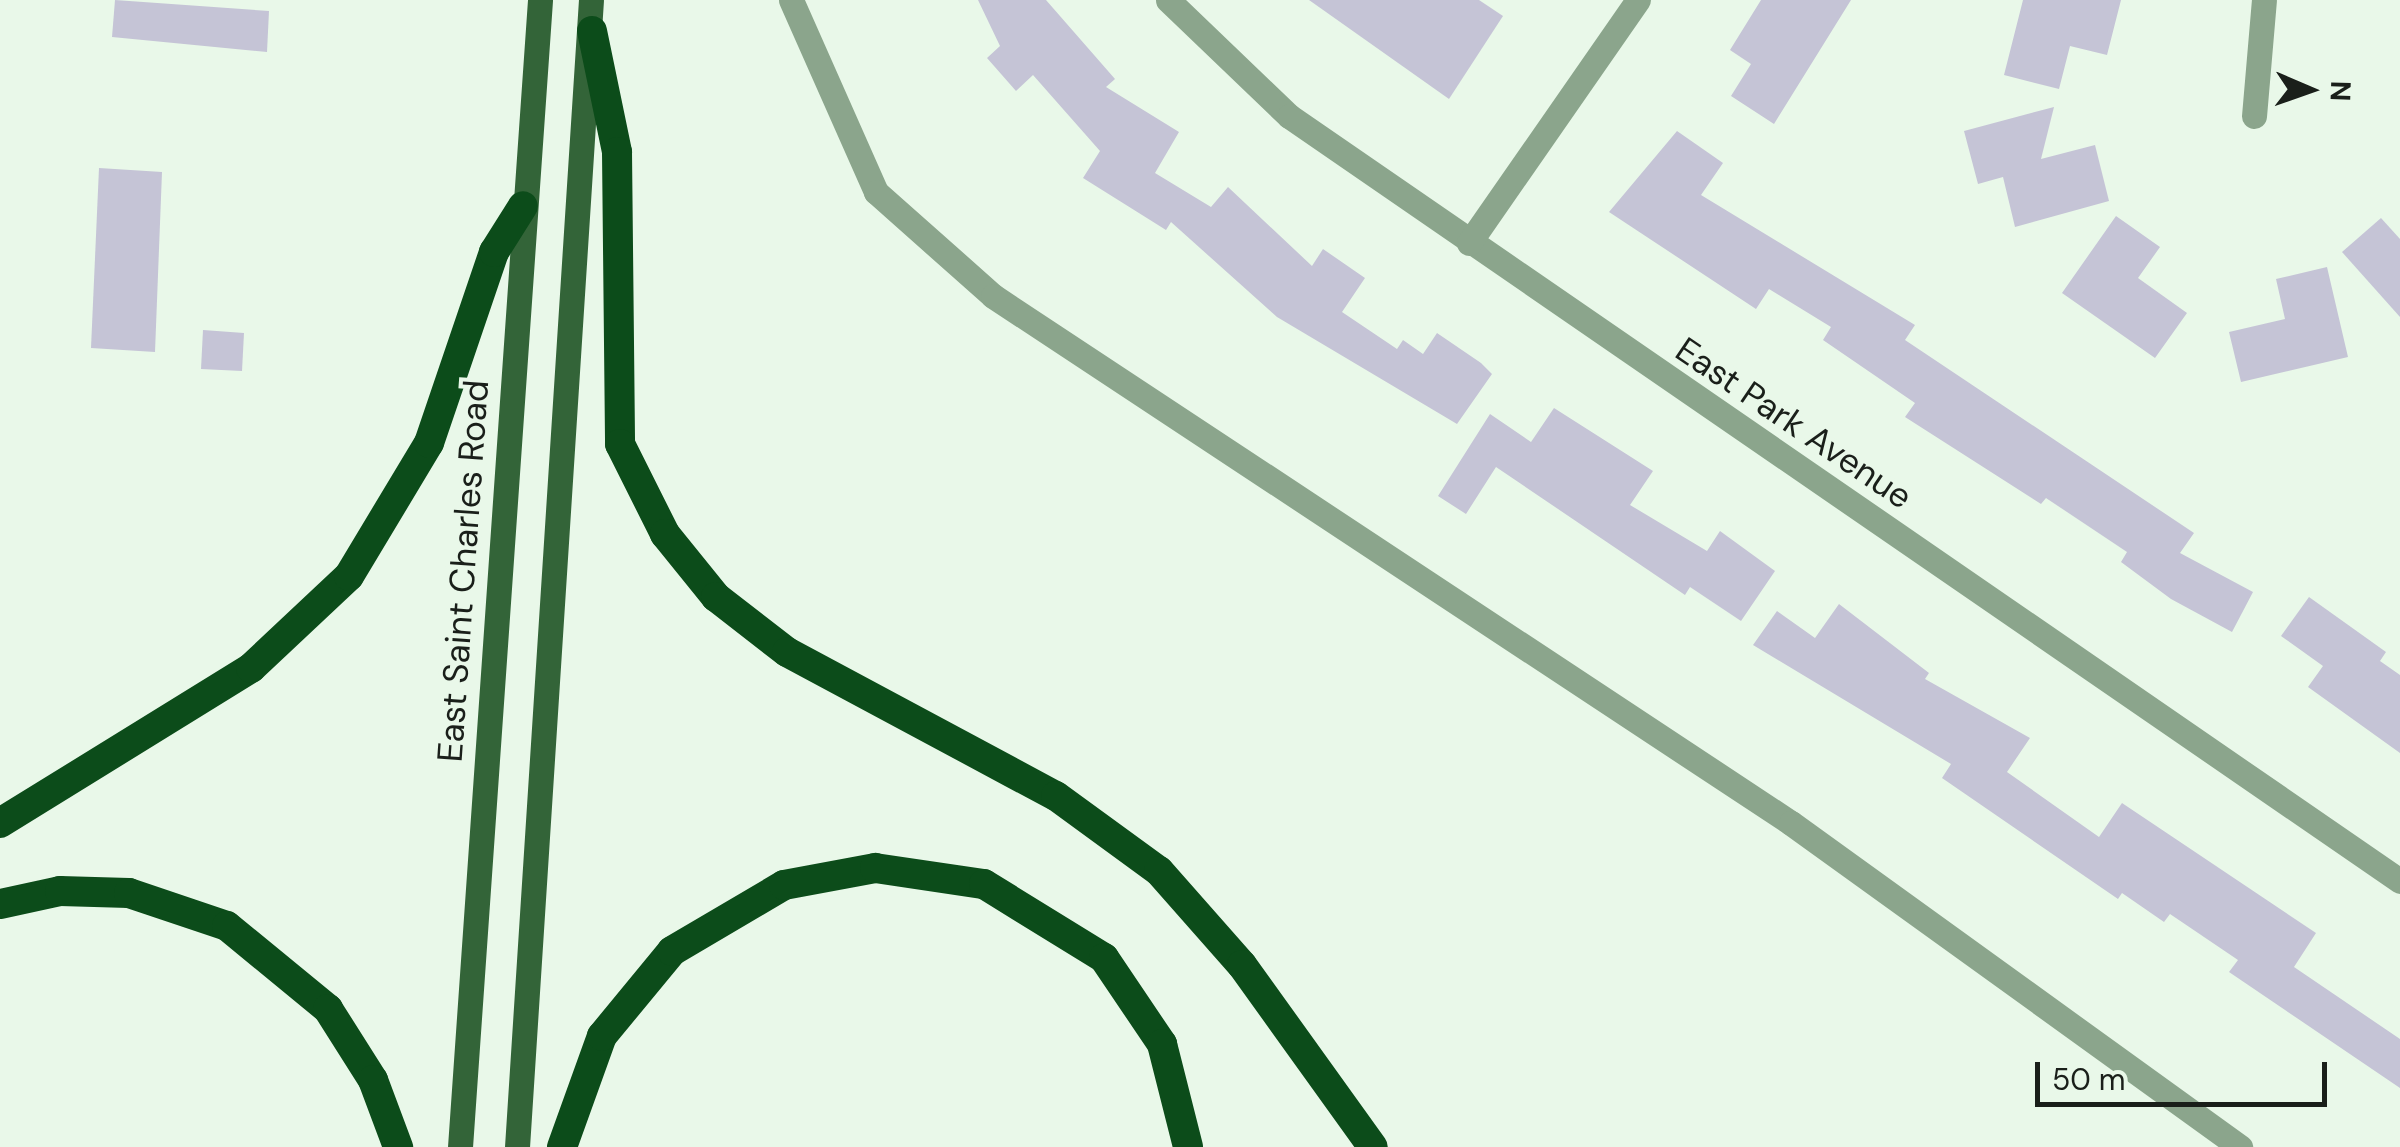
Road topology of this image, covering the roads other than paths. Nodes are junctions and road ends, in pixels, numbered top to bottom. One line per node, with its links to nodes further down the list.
1 (540, 0): 9 (main road, East Saint Charles Road)
2 (591, 0): 7 (main road)
3 (791, 0): 20 (street)
4 (1168, 0): 10 (street, East Park Avenue)
5 (1638, 0): 10 (street)
6 (2264, 0): 8 (street)
7 (592, 32): 16 (main road); 19 (highway)
8 (2254, 116)
9 (523, 206): 11 (highway); 15 (main road, East Saint Charles Road)
10 (1470, 244): 12 (street, East Park Avenue)
11 (0, 823)
12 (2400, 881)
13 (0, 904): 14 (highway)
14 (398, 1147)
15 (460, 1147)
16 (517, 1147)
17 (562, 1147): 18 (highway)
18 (1188, 1147)
19 (1373, 1147)
20 (2240, 1147)

